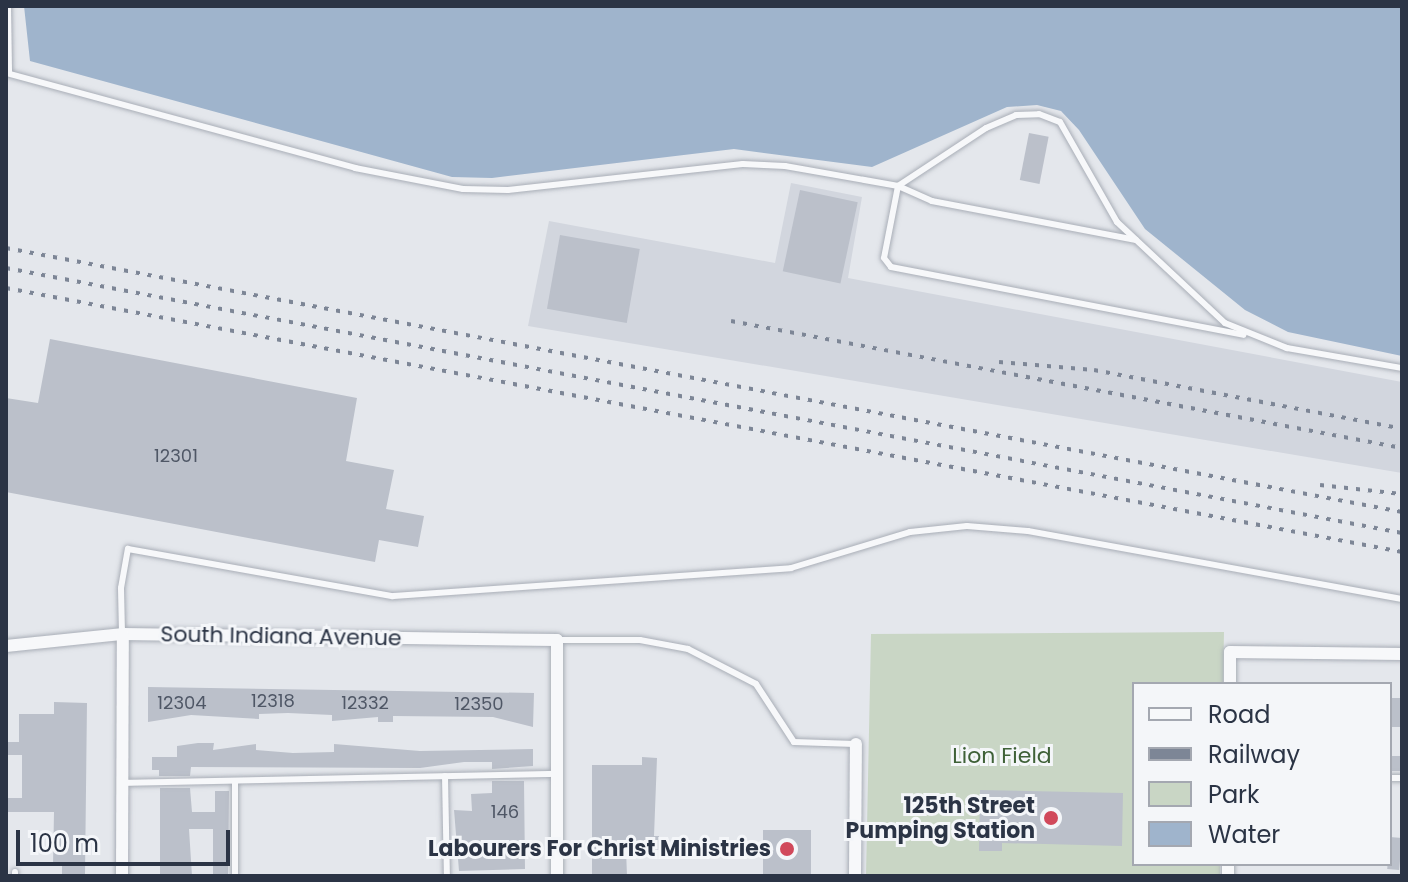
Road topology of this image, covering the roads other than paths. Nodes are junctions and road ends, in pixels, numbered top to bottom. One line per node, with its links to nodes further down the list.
1 (8, 6): 2 (lane)
2 (7, 73): 3 (lane)
3 (898, 186): 4 (lane); 4 (lane); 5 (lane)
4 (1136, 240): 5 (lane)
5 (1253, 337): 6 (lane)
6 (1402, 368)
7 (1402, 599): 8 (lane)
8 (123, 634): 9 (street, South Indiana Avenue); 10 (street, South Indiana Avenue); 17 (street)
9 (557, 640): 13 (lane); 14 (street)
10 (6, 646)
11 (1402, 654): 12 (street)
12 (1230, 682)
13 (856, 744): 22 (street)
14 (557, 774): 15 (lane); 21 (street)
15 (445, 776): 16 (lane); 20 (lane)
16 (235, 781): 17 (lane); 18 (lane)
17 (122, 783): 19 (street)
18 (235, 874)
19 (122, 876)
20 (447, 876)
21 (557, 876)
22 (855, 876)

